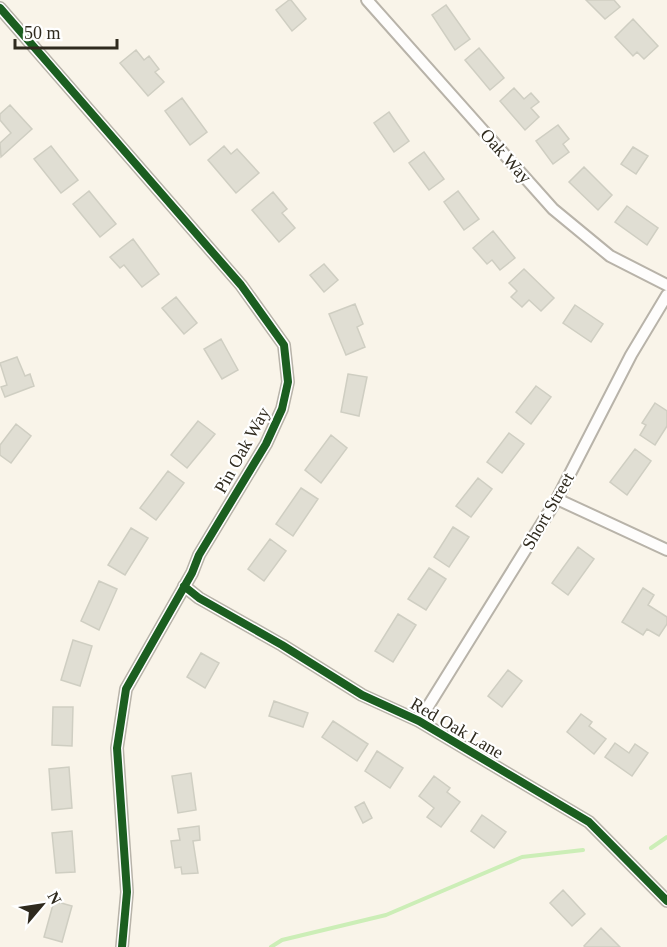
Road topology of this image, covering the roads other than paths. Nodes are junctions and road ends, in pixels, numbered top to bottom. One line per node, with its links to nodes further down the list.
1 (367, 0): 3 (street, Oak Way)
2 (0, 8): 7 (street, Pin Oak Way)
3 (667, 285)
4 (667, 296): 5 (street, Short Street)
5 (557, 499): 6 (street); 8 (street, Short Street)
6 (667, 550)
7 (184, 586): 8 (street, Red Oak Lane); 10 (street, Pin Oak Way)
8 (419, 721): 9 (street, Red Oak Lane)
9 (667, 902)
10 (122, 947)

